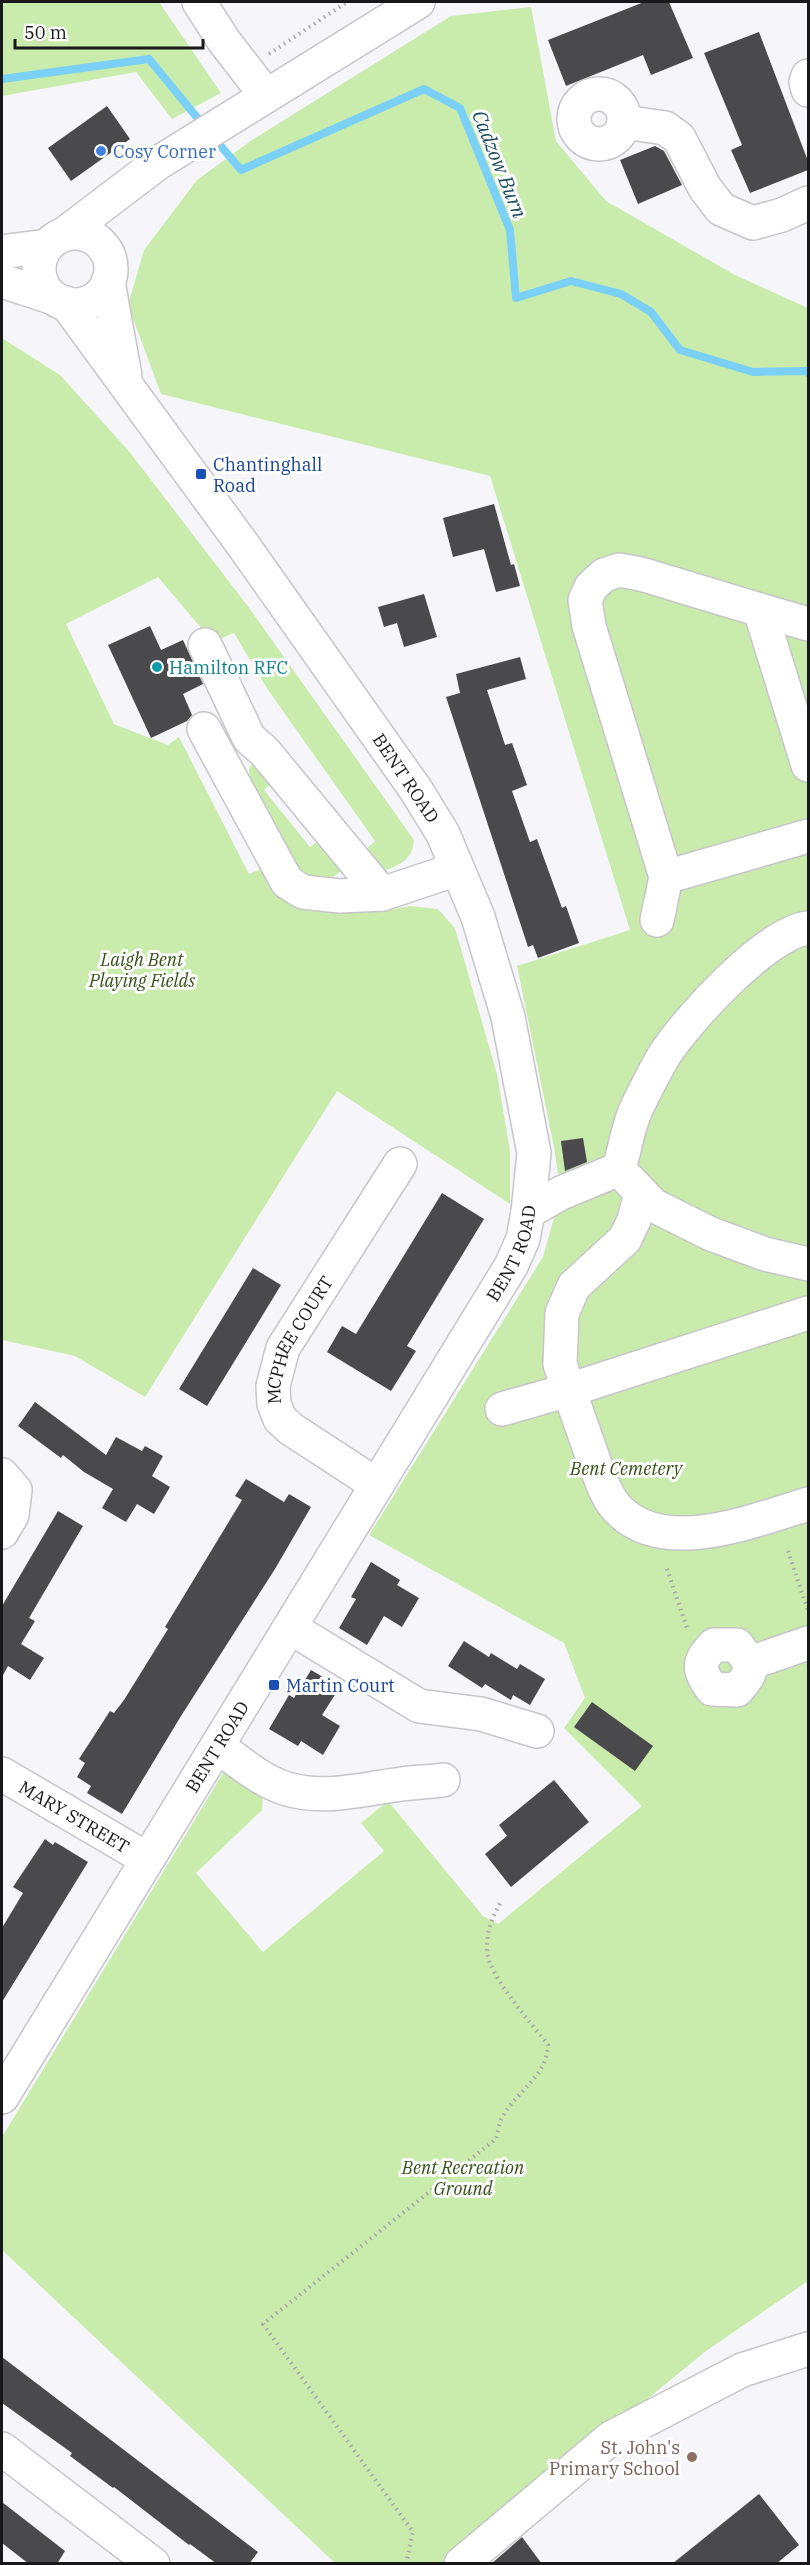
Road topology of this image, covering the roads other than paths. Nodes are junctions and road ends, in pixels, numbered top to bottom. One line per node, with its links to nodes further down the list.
1 (199, 2): 5 (street)
2 (418, 2): 5 (street)
3 (808, 76): 4 (street)
4 (808, 90)
5 (266, 94): 7 (street)
6 (624, 122): 8 (street)
7 (158, 163): 9 (street); 11 (street)
8 (808, 203)
9 (55, 240): 10 (street); 11 (street); 13 (street)
10 (2, 252)
11 (108, 267): 13 (street); 14 (street, BENT ROAD)
12 (2, 281): 13 (street)
13 (60, 301): 14 (street, BENT ROAD)
14 (126, 384): 21 (street, BENT ROAD)
15 (760, 610): 16 (street); 19 (street); 22 (street)
16 (808, 624)
17 (205, 645): 23 (street)
18 (204, 729): 23 (street)
19 (808, 765)
20 (808, 836): 22 (street)
21 (457, 869): 23 (street); 29 (street, BENT ROAD)
22 (666, 877): 24 (street)
23 (382, 894)
24 (657, 920)
25 (808, 928): 27 (street)
26 (400, 1164): 35 (street, MCPHEE COURT)
27 (619, 1169): 28 (street); 29 (street)
28 (641, 1193): 30 (street); 32 (street)
29 (528, 1212): 35 (street, BENT ROAD)
30 (808, 1263)
31 (808, 1313): 32 (street)
32 (569, 1390): 33 (street); 36 (street)
33 (502, 1409)
34 (2, 1475): 37 (street)
35 (377, 1485): 38 (street, BENT ROAD)
36 (808, 1504)
37 (2, 1532)
38 (291, 1628): 41 (street); 42 (street, BENT ROAD)
39 (808, 1643): 40 (street)
40 (702, 1658)
41 (537, 1731)
42 (218, 1746): 44 (street); 45 (street, BENT ROAD)
43 (2, 1774): 45 (street, MARY STREET)
44 (443, 1780)
45 (147, 1859): 46 (street, BENT ROAD)
46 (2, 2097)
47 (808, 2349): 50 (street)
48 (2, 2449): 49 (street)
49 (153, 2564)
50 (461, 2564)

